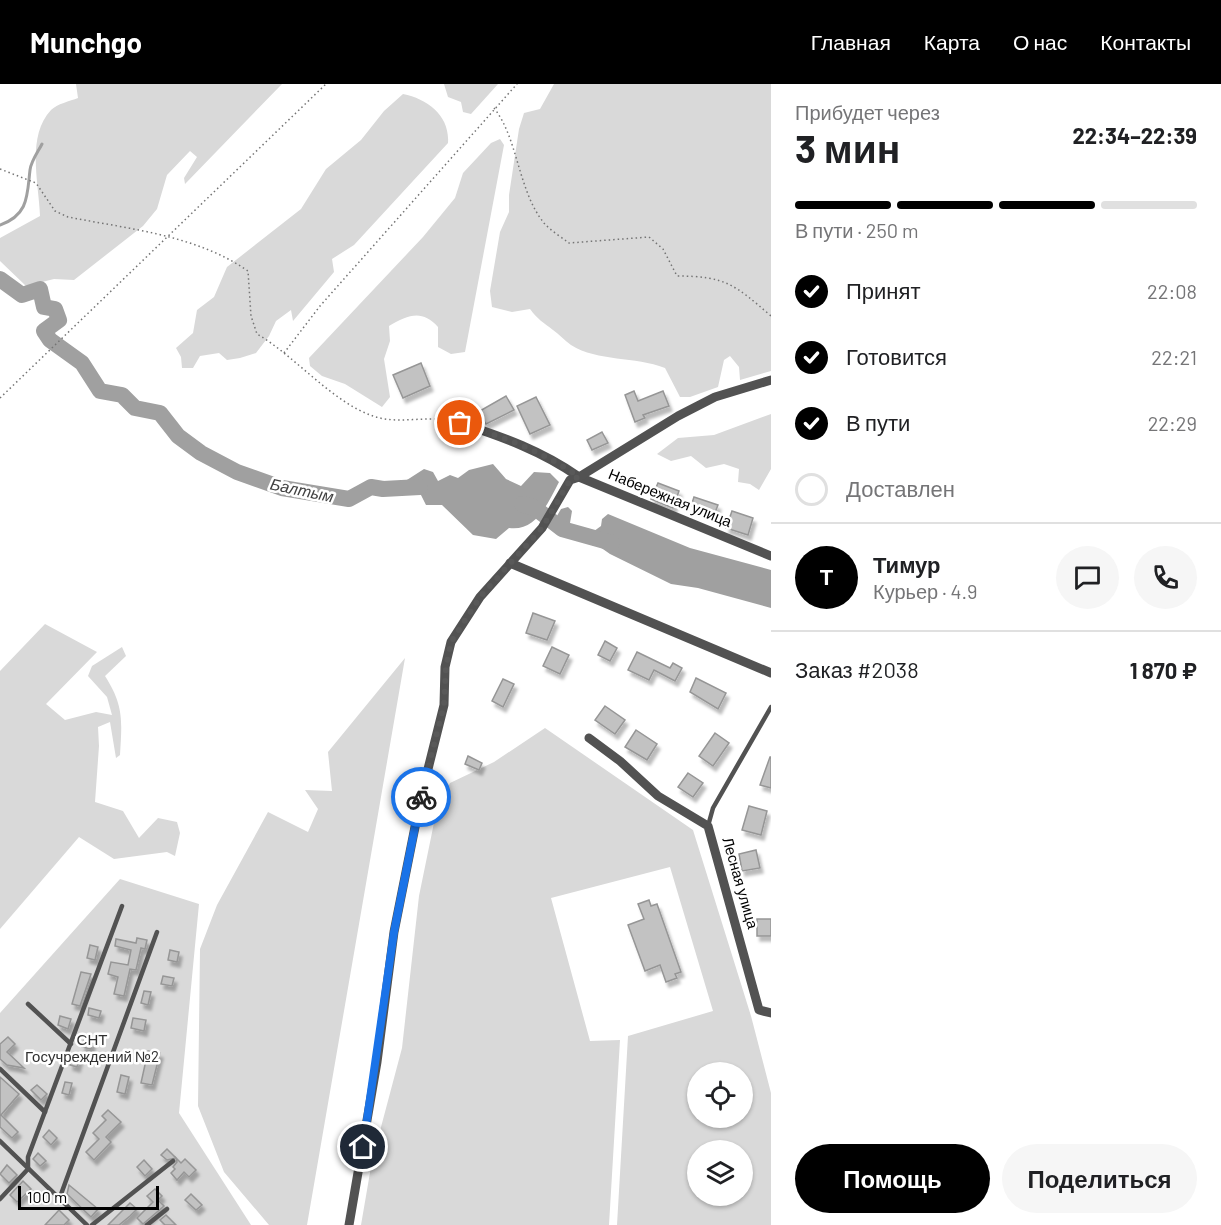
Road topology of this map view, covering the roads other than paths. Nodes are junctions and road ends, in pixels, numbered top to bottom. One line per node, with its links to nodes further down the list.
1 (771, 380): 3 (street)
2 (460, 423): 3 (street, Набережная улица)
3 (579, 477): 4 (street, Набережная улица); 5 (street)
4 (771, 556)
5 (510, 563): 6 (street); 28 (street)
6 (771, 673)
7 (771, 706): 9 (lane)
8 (589, 738): 9 (street, Лесная улица)
9 (708, 826): 13 (street, Лесная улица)
10 (122, 906): 14 (lane)
11 (157, 932): 20 (lane)
12 (28, 1004): 14 (lane)
13 (771, 1013)
14 (71, 1044): 16 (lane)
15 (0, 1069): 16 (lane)
16 (45, 1112): 19 (lane)
17 (0, 1141): 19 (lane)
18 (173, 1161): 26 (lane)
19 (28, 1169): 20 (lane); 21 (lane)
20 (60, 1197): 23 (lane)
21 (0, 1199)
22 (167, 1209): 27 (lane)
23 (82, 1219): 24 (lane); 25 (lane)
24 (76, 1225)
25 (87, 1225)
26 (92, 1225)
27 (147, 1225)
28 (349, 1225)

